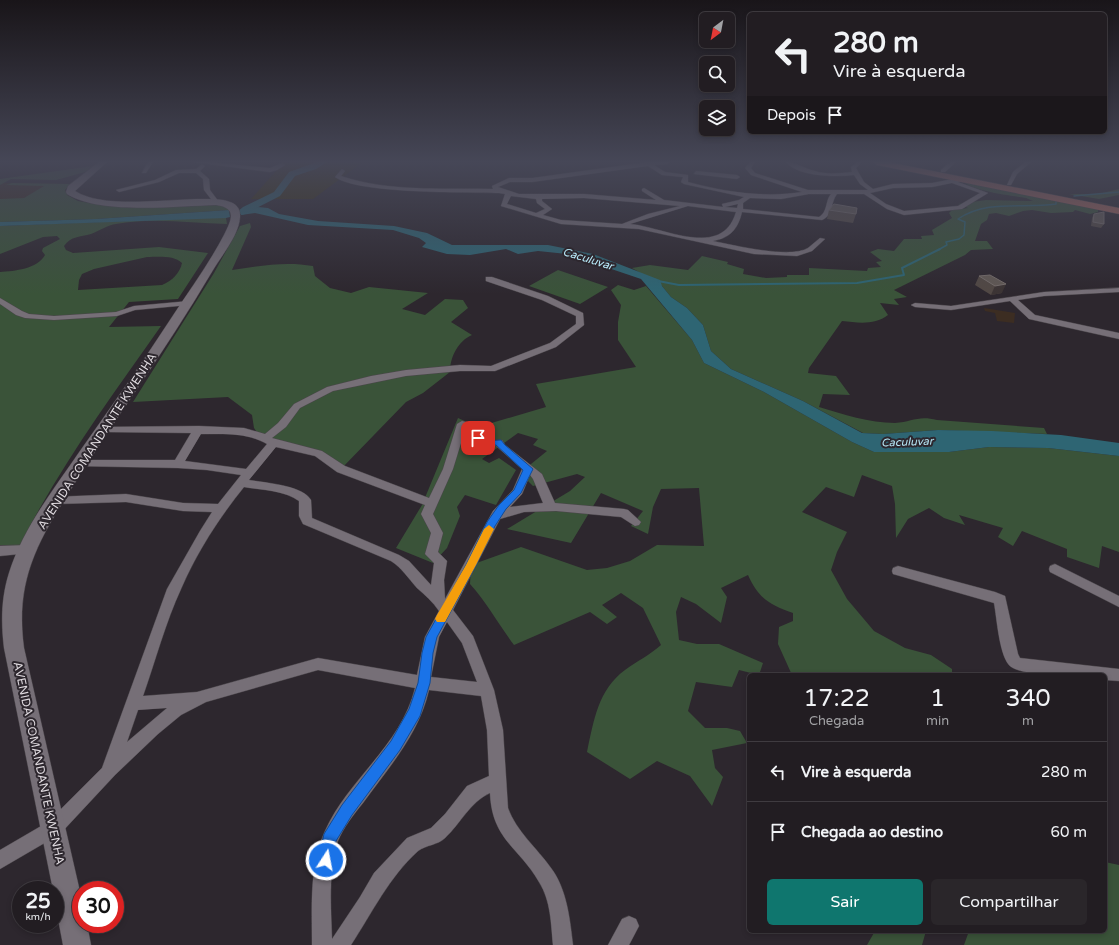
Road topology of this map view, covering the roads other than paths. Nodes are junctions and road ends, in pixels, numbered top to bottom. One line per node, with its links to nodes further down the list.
1 (232, 206): 23 (main road, AVENIDA COMANDANTE KWENHA)
2 (509, 206): 15 (street)
3 (545, 206): 15 (street)
4 (686, 206): 16 (street)
5 (703, 206): 12 (street)
6 (720, 206): 12 (street)
7 (740, 206): 13 (street)
8 (829, 206): 13 (street)
9 (886, 206): 10 (street)
10 (963, 206)
11 (1099, 206): 14 (main road)
12 (715, 207): 13 (street)
13 (740, 210): 18 (street)
14 (1119, 211)
15 (537, 215): 16 (street)
16 (623, 225): 18 (street)
17 (822, 239): 18 (street)
18 (702, 240)
19 (489, 278): 28 (street)
20 (1119, 290): 21 (street)
21 (1011, 298): 24 (street); 25 (street)
22 (0, 300): 23 (street)
23 (189, 303): 26 (main road, AVENIDA COMANDANTE KWENHA)
24 (915, 305)
25 (1119, 336)
26 (103, 429): 27 (street); 29 (main road, AVENIDA COMANDANTE KWENHA)
27 (199, 429): 28 (street); 30 (street)
28 (270, 441): 32 (street); 34 (street)
29 (80, 464): 30 (street); 33 (main road, AVENIDA COMANDANTE KWENHA)
30 (178, 464): 32 (street)
31 (528, 469): 34 (street); 35 (street); 37 (street)
32 (245, 478): 36 (street); 45 (street)
33 (56, 500): 36 (street); 40 (main road, AVENIDA COMANDANTE KWENHA)
34 (431, 503): 45 (street)
35 (551, 506): 37 (street); 38 (street)
36 (221, 508): 53 (street)
37 (496, 516): 45 (street)
38 (635, 522)
39 (0, 550): 40 (street)
40 (26, 550): 43 (main road, AVENIDA COMANDANTE KWENHA)
41 (1054, 569): 44 (street)
42 (898, 571): 47 (street)
43 (12, 600): 46 (street); 56 (main road, AVENIDA COMANDANTE KWENHA)
44 (1119, 602)
45 (442, 604): 50 (street); 51 (street)
46 (0, 614)
47 (1100, 673)
48 (1107, 674): 49 (street)
49 (1119, 675)
50 (424, 683): 51 (street); 52 (street); 60 (street)
51 (487, 690): 55 (street)
52 (200, 698): 53 (street); 54 (street)
53 (134, 704): 54 (street)
54 (108, 772): 56 (street)
55 (497, 781): 61 (street); 62 (street)
56 (54, 828): 57 (street); 59 (main road, AVENIDA COMANDANTE KWENHA)
57 (0, 860)
58 (629, 926): 63 (street)
59 (77, 945)
60 (322, 945)
61 (339, 945)
62 (563, 945)
63 (618, 945)

